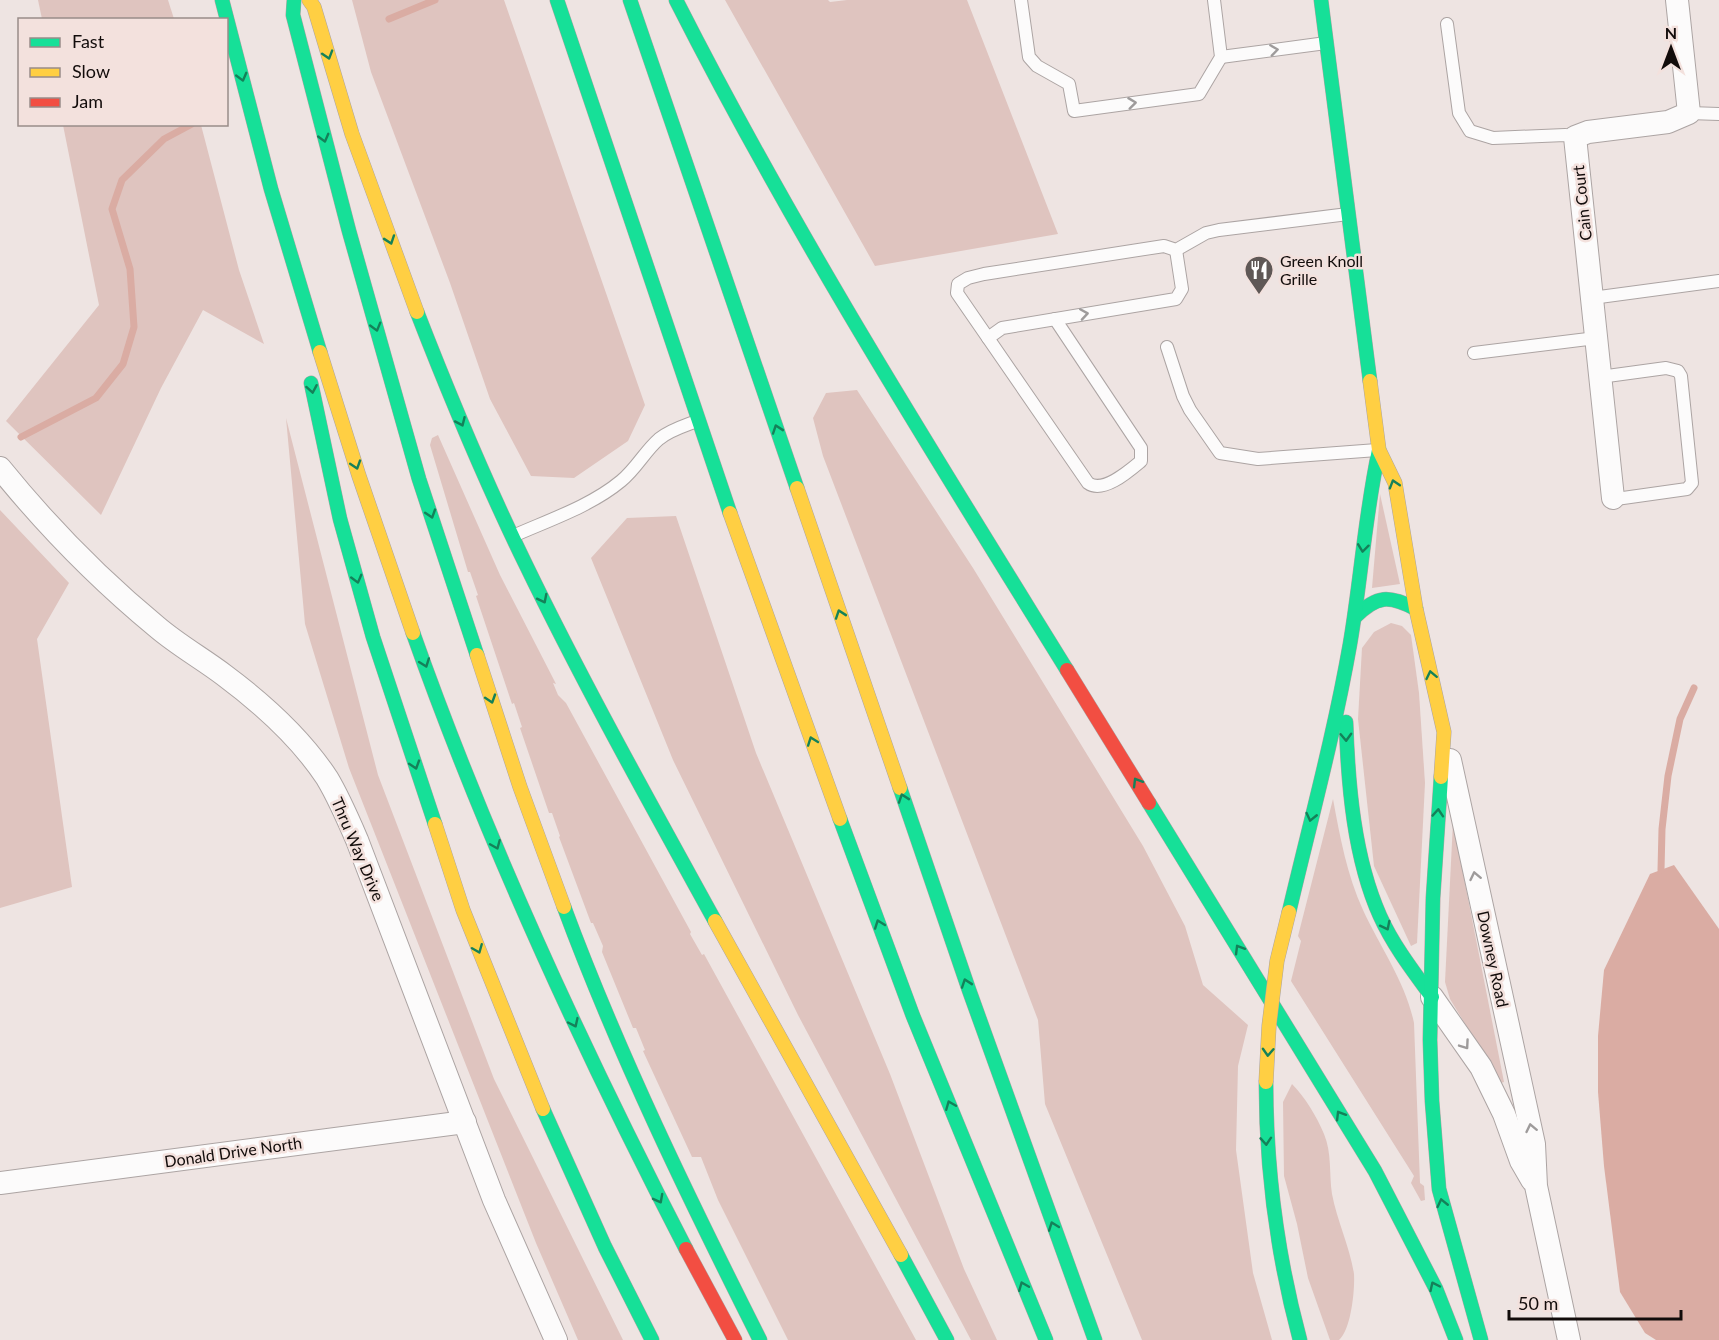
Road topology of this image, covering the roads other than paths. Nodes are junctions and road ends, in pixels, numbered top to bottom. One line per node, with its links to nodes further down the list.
1 (222, 0): 11 (highway, one-way to 11)
2 (294, 0): 48 (highway, one-way to 48)
3 (309, 0): 36 (highway, one-way to 36)
4 (557, 0): 32 (highway)
5 (630, 0): 51 (highway, one-way to 5)
6 (676, 0): 53 (highway, one-way to 6)
7 (1021, 0): 15 (lane, one-way to 15)
8 (1214, 0): 15 (lane)
9 (1321, 0): 14 (highway)
10 (1677, 0): 16 (street)
11 (227, 18)
12 (228, 23): 20 (highway, one-way to 20)
13 (1447, 24): 18 (lane)
14 (1327, 43): 15 (lane, one-way to 14); 19 (highway)
15 (1221, 57)
16 (1689, 113): 17 (lane); 18 (street)
17 (1719, 114)
18 (1575, 138): 23 (street, Cain Court)
19 (1350, 214): 21 (lane); 33 (highway)
20 (288, 249): 28 (highway); 47 (highway, one-way to 47)
21 (1176, 250): 24 (lane, one-way to 21); 25 (lane)
22 (1719, 281): 23 (lane)
23 (1592, 298): 26 (street, Cain Court)
24 (1055, 319): 25 (lane); 25 (lane)
25 (988, 338)
26 (1596, 338): 29 (lane); 31 (street, Cain Court)
27 (1167, 347): 33 (lane)
28 (305, 349)
29 (1474, 352)
30 (309, 371): 46 (highway, one-way to 46)
31 (1600, 377): 35 (street, Cain Court); 35 (lane)
32 (698, 421): 36 (lane); 50 (highway, one-way to 32)
33 (1379, 450): 37 (highway, one-way to 33); 38 (highway, one-way to 38)
34 (0, 468): 42 (street, Thru Way Drive)
35 (1613, 498)
36 (512, 536): 49 (highway, one-way to 49)
37 (1416, 609): 38 (highway); 40 (highway, one-way to 37)
38 (1355, 617): 39 (highway)
39 (1344, 678): 41 (highway, one-way to 41); 52 (highway, one-way to 52, bridge)
40 (1444, 732): 41 (highway, one-way to 40); 44 (street, Downey Road, one-way to 40)
41 (1432, 997): 44 (street, Downey Road, one-way to 44); 54 (highway, one-way to 41)
42 (465, 1122): 43 (street, Donald Drive North); 45 (street, Thru Way Drive)
43 (0, 1183)
44 (1536, 1186): 55 (street, Downey Road)
45 (556, 1340)
46 (652, 1340)
47 (735, 1340)
48 (760, 1340)
49 (946, 1340)
50 (1046, 1340)
51 (1095, 1340)
52 (1300, 1340)
53 (1456, 1340)
54 (1480, 1340)
55 (1569, 1340)

